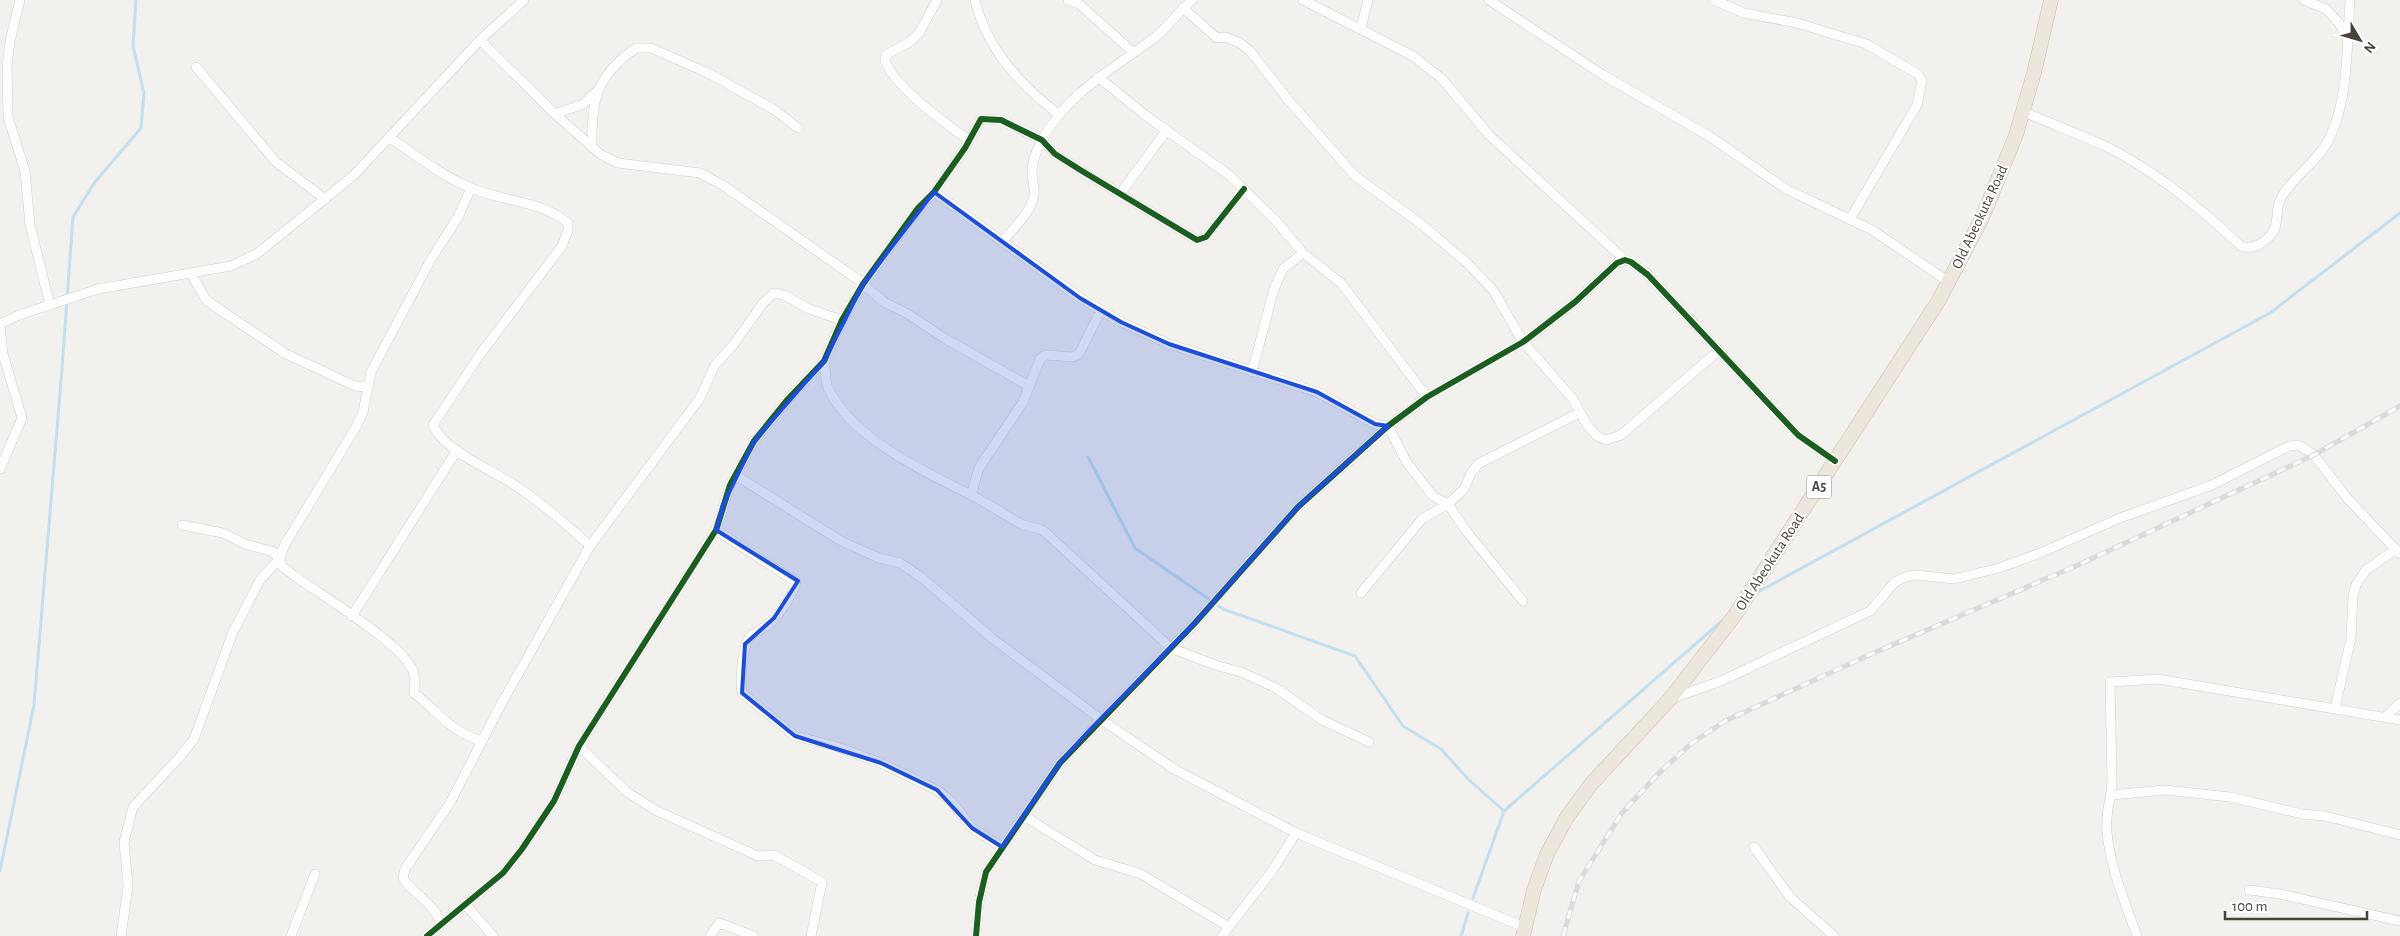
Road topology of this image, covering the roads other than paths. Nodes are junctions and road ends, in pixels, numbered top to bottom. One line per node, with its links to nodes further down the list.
1 (20, 0): 25 (street)
2 (524, 0): 16 (street)
3 (937, 0): 29 (street)
4 (975, 0): 24 (street)
5 (1068, 0): 18 (street)
6 (1192, 0): 14 (street)
7 (1303, 0): 15 (street)
8 (1368, 0): 15 (street)
9 (1488, 0): 37 (street)
10 (1714, 0): 37 (street)
11 (2052, 0): 22 (highway, Old Abeokuta Road / A5)
12 (2304, 0): 17 (street)
13 (2350, 0): 17 (street)
14 (1183, 8): 18 (street); 48 (street)
15 (1361, 28): 40 (street)
16 (480, 40): 23 (street); 28 (street)
17 (2348, 41): 22 (street)
18 (1133, 52): 20 (street)
19 (196, 67): 36 (street)
20 (1098, 77): 24 (street); 27 (street)
21 (597, 90): 23 (street); 26 (street); 31 (street)
22 (2024, 112): 42 (highway, Old Abeokuta Road / A5)
23 (555, 114): 31 (street)
24 (1059, 115): 30 (street)
25 (4, 116): 44 (street)
26 (798, 128)
27 (1166, 131): 33 (street); 35 (street)
28 (389, 137): 32 (street); 36 (street)
29 (969, 140): 30 (street); 34 (street)
30 (1042, 140): 35 (street); 38 (street)
31 (592, 147): 43 (street)
32 (471, 188): 53 (street); 57 (street)
33 (1244, 189): 35 (street); 39 (street)
34 (934, 192): 38 (street); 43 (street)
35 (1120, 194)
36 (326, 199): 41 (street)
37 (1850, 219): 42 (street)
38 (1002, 242): 45 (street)
39 (1303, 253): 51 (street); 54 (street)
40 (1625, 260): 48 (street); 49 (street)
41 (191, 273): 44 (street); 53 (street)
42 (1949, 282): 58 (highway, Old Abeokuta Road / A5)
43 (863, 284): 46 (street); 52 (street)
44 (50, 305): 47 (street)
45 (1101, 310): 51 (street); 52 (street)
46 (842, 320): 50 (street); 65 (street)
47 (0, 325): 59 (street)
48 (1523, 342): 54 (street); 55 (street)
49 (1718, 351): 55 (street); 58 (street)
50 (824, 361): 60 (street); 61 (street)
51 (1252, 372): 56 (street)
52 (1029, 386): 61 (street)
53 (367, 387): 67 (street)
54 (1426, 397): 56 (street)
55 (1579, 413): 62 (street)
56 (1388, 426): 62 (street); 71 (street)
57 (457, 450): 65 (street); 70 (street)
58 (1836, 461): 72 (highway, Old Abeokuta Road / A5)
59 (0, 469)
60 (735, 475): 64 (street); 76 (street)
61 (971, 495): 71 (street)
62 (1448, 504): 68 (street); 69 (street)
63 (182, 525): 67 (street)
64 (716, 530): 80 (street); 85 (street)
65 (590, 546): 78 (street)
66 (2398, 551): 72 (street); 74 (street)
67 (280, 558): 70 (street); 94 (street)
68 (1361, 593)
69 (1523, 601)
70 (352, 616): 78 (street)
71 (1171, 648): 76 (street); 79 (street)
72 (1670, 699): 93 (highway, Old Abeokuta Road / A5)
73 (2400, 704): 75 (street)
74 (2335, 708): 75 (street); 81 (street)
75 (2385, 717): 77 (street)
76 (1102, 720): 82 (street); 83 (street)
77 (2400, 720)
78 (482, 741): 91 (street)
79 (1369, 742)
80 (579, 746): 89 (street); 100 (street)
81 (2111, 795): 84 (street); 104 (street)
82 (1024, 816): 85 (street); 92 (street)
83 (1296, 833): 92 (street); 93 (street)
84 (2400, 835)
85 (1002, 847): 101 (street)
86 (1754, 847): 103 (street)
87 (315, 874): 95 (street)
88 (2249, 890): 90 (street)
89 (465, 904): 91 (street); 97 (street)
90 (2400, 921)
91 (441, 923): 96 (street)
92 (1229, 927): 102 (street)
93 (1524, 932)
94 (121, 936)
95 (291, 936)
96 (427, 936)
97 (493, 936)
98 (710, 936): 99 (street)
99 (754, 936)
100 (811, 936)
101 (976, 936)
102 (1222, 936)
103 (1834, 936)
104 (2137, 936)

